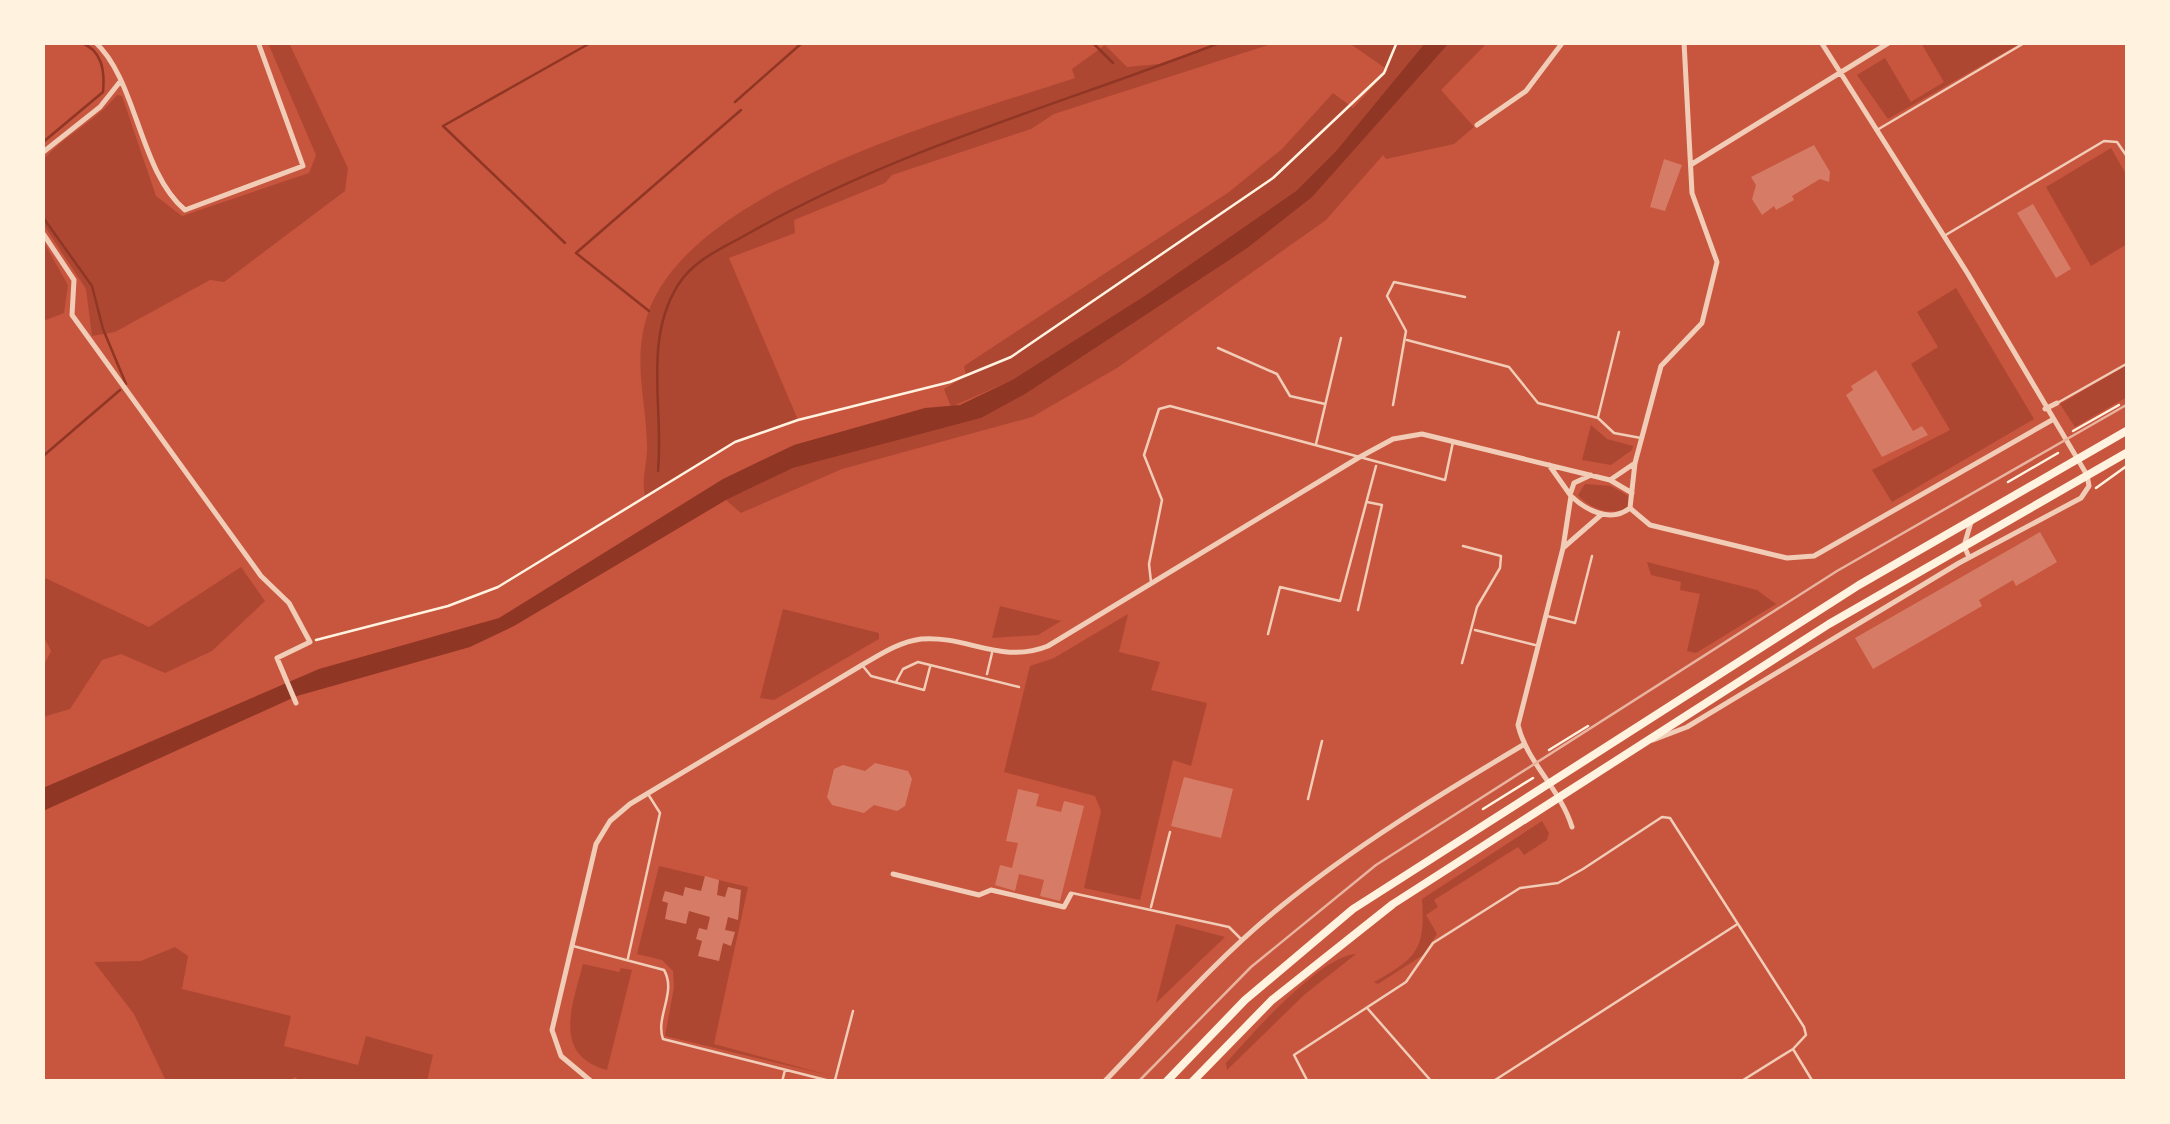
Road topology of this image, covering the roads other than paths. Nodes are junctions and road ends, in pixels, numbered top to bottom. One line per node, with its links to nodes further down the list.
1 (95, 42): 9 (street)
2 (258, 42): 9 (street)
3 (1563, 42): 10 (street)
4 (1684, 42): 14 (street)
5 (1821, 42): 8 (street)
6 (1890, 42): 8 (street)
7 (2026, 42): 11 (lane)
8 (1839, 72): 11 (street); 14 (street)
9 (119, 82): 12 (street)
10 (1477, 125)
11 (1876, 130): 16 (street)
12 (42, 153)
13 (2128, 158): 16 (lane)
14 (1692, 164): 30 (street)
15 (42, 232): 66 (street)
16 (1942, 237): 26 (street)
17 (1465, 297): 20 (lane)
18 (1618, 332): 27 (lane)
19 (1341, 338): 24 (lane)
20 (1407, 340): 25 (lane); 27 (lane)
21 (1218, 348): 24 (lane)
22 (2128, 363): 23 (lane)
23 (2057, 403): 26 (street)
24 (1325, 404): 32 (lane)
25 (1393, 405)
26 (2045, 409): 28 (street)
27 (1598, 418): 30 (lane)
28 (2052, 420): 35 (street); 45 (street)
29 (2128, 430): 35 (main road)
30 (1643, 438): 36 (street)
31 (1453, 440): 34 (street); 37 (lane); 38 (street)
32 (1316, 444): 34 (lane); 53 (lane)
33 (2128, 452): 40 (main road)
34 (1358, 458): 37 (lane); 53 (street)
35 (2077, 459): 40 (street); 47 (main road)
36 (1636, 463): 41 (street); 42 (street)
37 (1377, 464): 44 (lane)
38 (1549, 465): 39 (street); 43 (street)
39 (1594, 475): 41 (street); 43 (street)
40 (2087, 475): 49 (main road); 52 (street)
41 (1610, 480): 42 (street)
42 (1632, 493): 45 (street)
43 (1571, 495): 46 (street); 50 (street)
44 (1365, 501): 54 (lane); 57 (lane)
45 (1630, 508): 46 (street)
46 (1602, 514): 50 (street)
47 (1972, 521): 49 (street); 70 (main road)
48 (1463, 546): 56 (lane)
49 (1964, 546): 52 (street); 68 (main road)
50 (1563, 548): 55 (street)
51 (1592, 556): 55 (lane)
52 (1970, 557): 68 (street)
53 (1152, 583): 59 (street)
54 (1358, 610)
55 (1544, 615): 58 (street)
56 (1474, 630): 58 (lane); 60 (lane)
57 (1268, 634)
58 (1536, 646): 69 (street)
59 (992, 652): 61 (street); 63 (lane)
60 (1462, 663)
61 (862, 665): 64 (lane); 71 (street)
62 (930, 666): 63 (lane); 64 (lane); 64 (lane)
63 (986, 676): 65 (lane)
64 (896, 682)
65 (1019, 687)
66 (296, 703)
67 (1322, 741): 73 (lane)
68 (1646, 742): 72 (main road)
69 (1522, 745): 70 (street); 80 (street)
70 (1552, 782): 72 (street); 91 (main road)
71 (648, 794): 81 (street); 82 (lane)
72 (1561, 796): 74 (street); 92 (main road)
73 (1308, 799)
74 (1572, 827)
75 (1170, 832): 78 (lane)
76 (893, 874): 77 (street)
77 (1070, 894): 78 (lane)
78 (1151, 908): 80 (lane)
79 (1737, 924): 83 (lane); 85 (lane); 95 (lane)
80 (1242, 940): 90 (street)
81 (572, 946): 82 (lane); 87 (street)
82 (628, 960): 86 (lane)
83 (1368, 1008): 93 (lane); 94 (lane)
84 (853, 1011): 89 (lane)
85 (1793, 1049): 96 (lane); 97 (lane)
86 (785, 1070): 88 (lane); 89 (lane)
87 (592, 1082)
88 (782, 1082)
89 (834, 1082)
90 (1104, 1082)
91 (1166, 1082)
92 (1192, 1082)
93 (1308, 1082)
94 (1432, 1082)
95 (1492, 1082)
96 (1740, 1082)
97 (1812, 1082)

